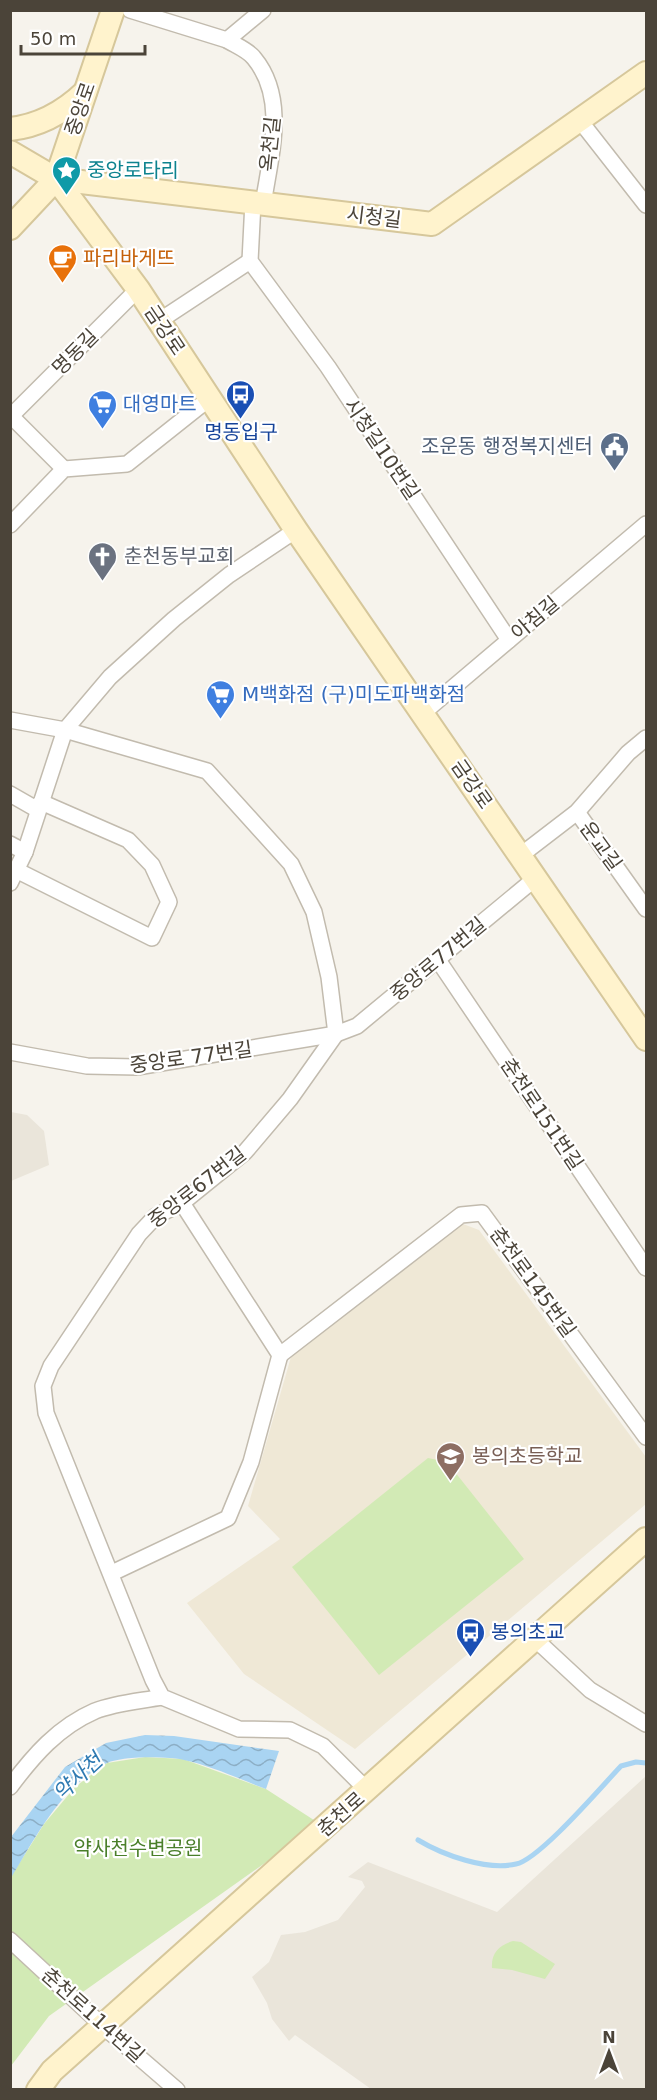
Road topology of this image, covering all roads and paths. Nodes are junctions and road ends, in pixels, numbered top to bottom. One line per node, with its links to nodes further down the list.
1 (113, 10): 6 (street, 중앙로)
2 (130, 10): 4 (street, 옥천길)
3 (263, 10): 4 (street)
4 (227, 40): 11 (street, 옥천길)
5 (646, 73): 7 (street, 시청길)
6 (85, 92): 8 (street); 10 (street, 중앙로)
7 (580, 122): 11 (street, 시청길); 12 (street)
8 (10, 129)
9 (10, 152): 10 (street, 금강로)
10 (56, 178): 11 (street, 시청길); 13 (street, 중앙로); 15 (street, 금강로)
11 (258, 203): 14 (street)
12 (646, 205)
13 (10, 228)
14 (250, 261): 16 (street); 23 (street, 시청길10번길)
15 (138, 289): 16 (street, 금강로); 18 (street, 명동길)
16 (159, 321): 17 (street, 금강로)
17 (210, 398): 19 (street); 22 (street, 금강로)
18 (11, 416): 19 (street, 명동길)
19 (64, 469): 21 (street)
20 (646, 524): 23 (street, 아침길)
21 (10, 525)
22 (296, 530): 24 (street, 금강로); 26 (street)
23 (509, 640): 24 (street, 아침길)
24 (423, 713): 33 (street, 금강로)
25 (10, 720): 26 (street)
26 (64, 730): 29 (street); 38 (street)
27 (646, 738): 30 (street)
28 (10, 794): 29 (street)
29 (39, 806): 32 (street); 34 (street)
30 (577, 812): 33 (street); 36 (street, 운교길)
31 (10, 844): 32 (street)
32 (25, 852): 34 (street)
33 (521, 855): 35 (street, 금강로)
34 (14, 877)
35 (537, 877): 37 (street, 중앙로77번길); 39 (street, 금강로)
36 (646, 909)
37 (438, 960): 38 (street, 중앙로77번길); 42 (street, 춘천로151번길)
38 (336, 1034): 40 (street, 중앙로 77번길); 41 (street, 중앙로67번길)
39 (646, 1039)
40 (10, 1052)
41 (182, 1203): 43 (street); 46 (street, 중앙로67번길)
42 (646, 1268)
43 (280, 1355): 44 (street, 춘천로145번길); 46 (street)
44 (646, 1437)
45 (646, 1539): 47 (street, 춘천로)
46 (112, 1573): 48 (street, 중앙로67번길)
47 (535, 1639): 49 (street); 51 (street, 춘천로)
48 (162, 1697): 50 (street); 51 (street)
49 (646, 1724)
50 (10, 1787)
51 (367, 1791): 53 (street, 춘천로)
52 (10, 1940): 53 (street, 춘천로114번길)
53 (104, 2027): 54 (street, 춘천로); 55 (street, 춘천로114번길)
54 (38, 2090)
55 (177, 2090)

